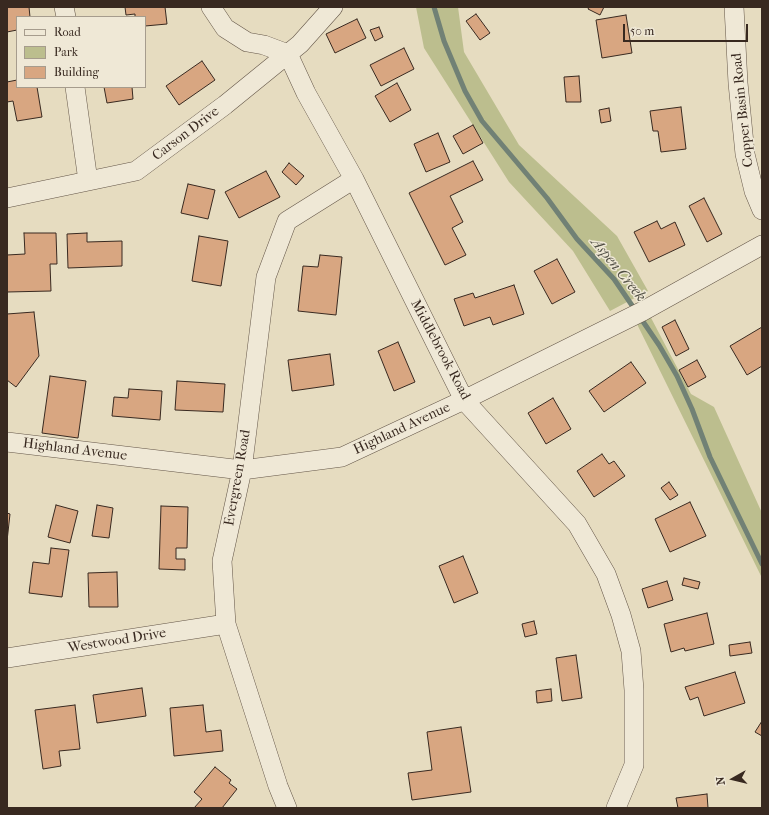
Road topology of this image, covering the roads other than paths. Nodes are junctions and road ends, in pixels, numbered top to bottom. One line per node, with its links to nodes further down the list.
1 (211, 7): 4 (street)
2 (332, 7): 4 (street, Carson Drive)
3 (734, 7): 9 (street, Copper Basin Road)
4 (288, 54): 6 (street, Middlebrook Road); 7 (street, Carson Drive)
5 (75, 88): 7 (street)
6 (354, 179): 11 (street, Middlebrook Road); 13 (street, Evergreen Road)
7 (88, 181): 8 (street, Carson Drive)
8 (7, 198)
9 (762, 210)
10 (762, 244): 11 (street, Highland Avenue)
11 (464, 400): 13 (street, Highland Avenue); 17 (street, Middlebrook Road)
12 (7, 442): 13 (street, Highland Avenue)
13 (242, 470): 14 (street, Evergreen Road)
14 (226, 624): 15 (street, Westwood Drive); 16 (street, Evergreen Road)
15 (7, 658)
16 (287, 808)
17 (616, 808)

